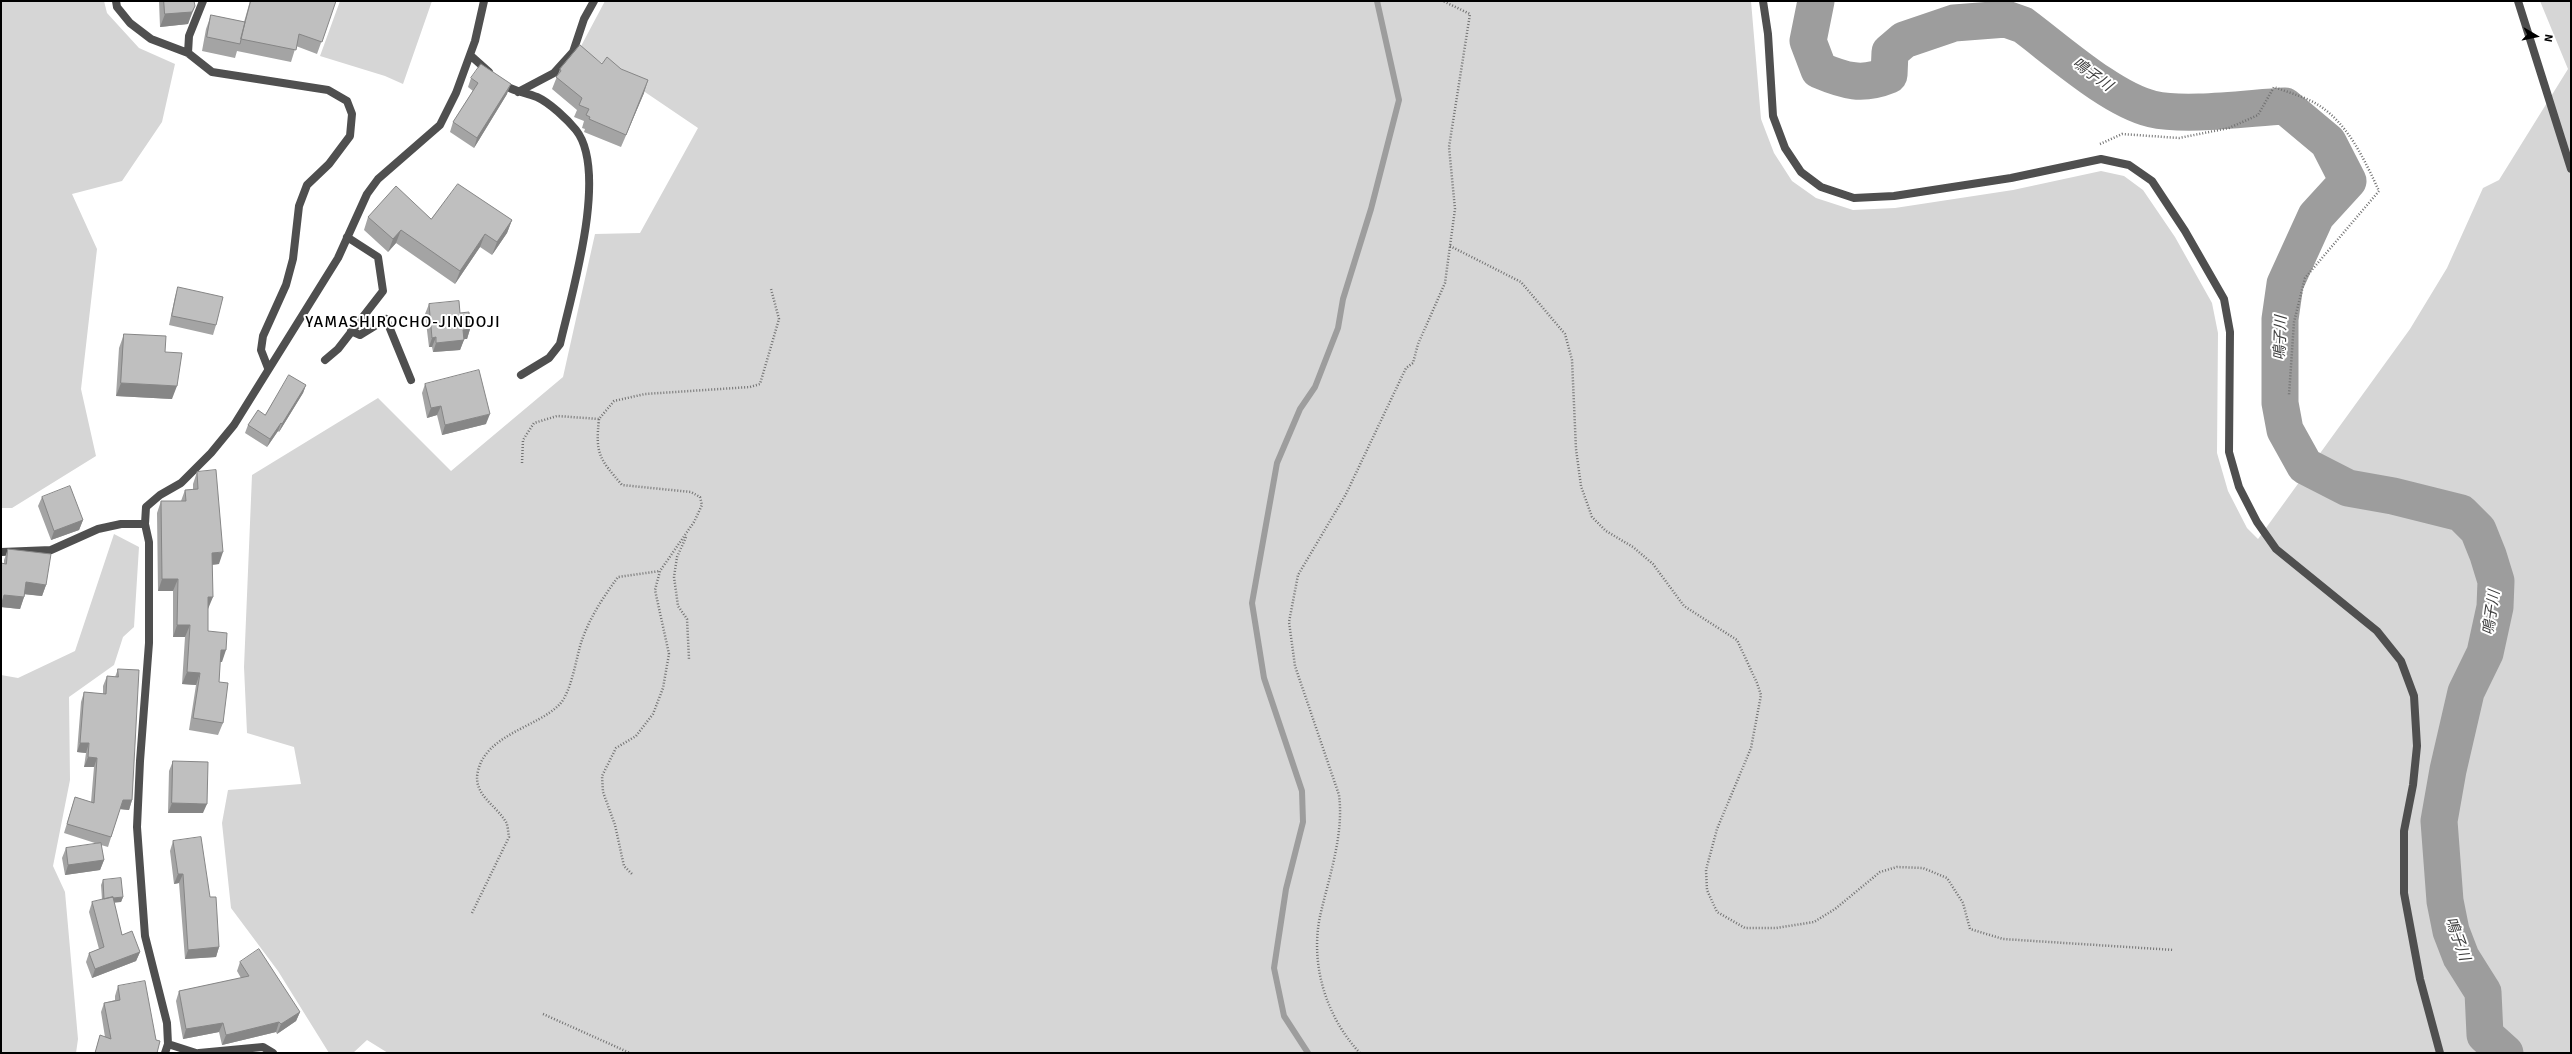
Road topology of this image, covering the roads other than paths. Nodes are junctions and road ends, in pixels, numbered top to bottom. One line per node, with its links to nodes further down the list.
1 (116, 1): 7 (street)
2 (203, 1): 7 (street)
3 (484, 1): 8 (street)
4 (594, 1): 9 (street)
5 (1763, 1): 23 (street)
6 (2518, 1): 10 (street)
7 (188, 53): 14 (street)
8 (470, 55): 9 (street); 11 (street)
9 (518, 92): 15 (street)
10 (2571, 169)
11 (347, 237): 12 (street); 14 (street)
12 (351, 331): 13 (street); 16 (street)
13 (325, 360)
14 (268, 368): 17 (street)
15 (521, 375)
16 (411, 380)
17 (145, 524): 18 (street); 19 (street)
18 (1, 552)
19 (168, 1044): 20 (street); 21 (street)
20 (165, 1053)
21 (197, 1053): 22 (street)
22 (273, 1053)
23 (2440, 1053)

